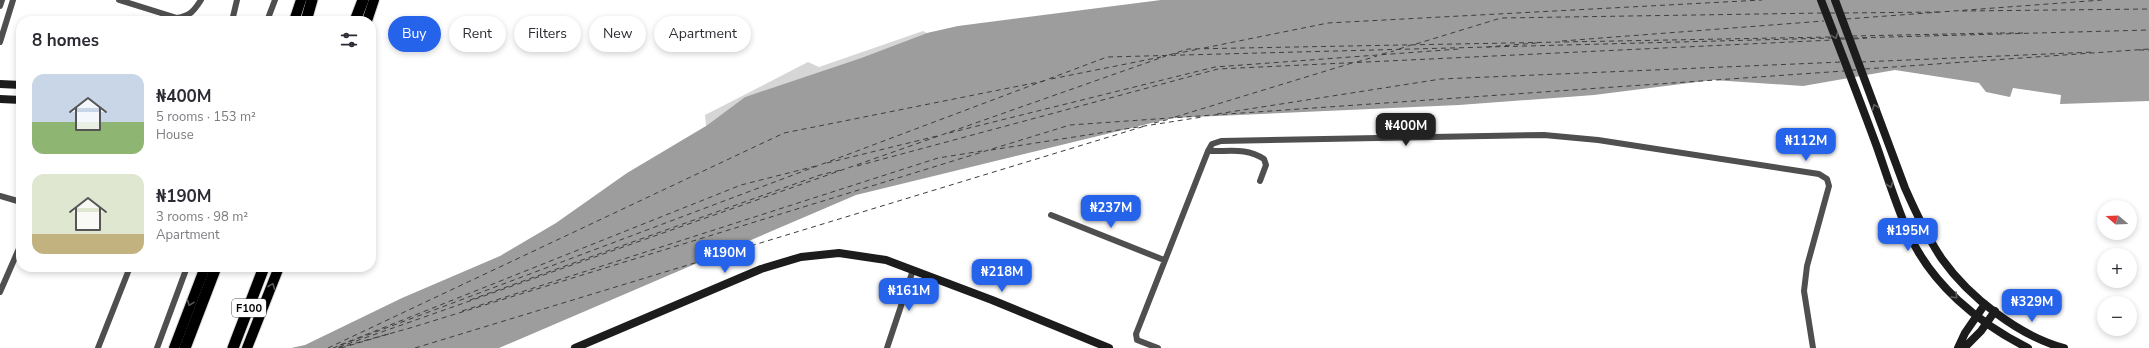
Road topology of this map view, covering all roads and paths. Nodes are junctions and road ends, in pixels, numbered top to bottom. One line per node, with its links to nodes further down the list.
1 (2, 0): 13 (street)
2 (13, 0): 23 (street)
3 (119, 0): 14 (street)
4 (201, 0): 16 (street)
5 (237, 0): 17 (street)
6 (275, 0): 18 (street)
7 (302, 0): 19 (main road)
8 (312, 0): 20 (highway)
9 (363, 0): 21 (highway)
10 (374, 0): 22 (main road)
11 (1821, 0): 45 (main road, one-way to 45)
12 (1835, 0): 43 (main road, one-way to 12)
13 (0, 6)
14 (159, 14): 15 (street)
15 (168, 16)
16 (187, 16)
17 (233, 16)
18 (269, 16)
19 (296, 16)
20 (307, 16)
21 (357, 16)
22 (369, 16)
23 (0, 42)
24 (0, 84): 25 (main road)
25 (16, 85)
26 (0, 99): 27 (main road)
27 (16, 100)
28 (1208, 151): 29 (street); 34 (street); 57 (street)
29 (1260, 181)
30 (0, 196): 31 (street)
31 (16, 201)
32 (1051, 216): 34 (street)
33 (16, 254): 42 (street)
34 (1164, 260): 56 (street)
35 (913, 270): 53 (main road); 54 (street); 55 (main road)
36 (128, 272): 47 (street)
37 (185, 272): 48 (street)
38 (203, 272): 49 (main road, one-way to 49)
39 (214, 272): 50 (highway)
40 (262, 272): 51 (highway, F100)
41 (277, 272): 52 (main road, one-way to 41)
42 (0, 292)
43 (1985, 304): 44 (main road); 45 (main road)
44 (1995, 311): 46 (main road); 61 (main road)
45 (1976, 315): 46 (main road); 58 (main road)
46 (1986, 323): 59 (main road); 60 (main road)
47 (98, 348)
48 (157, 348)
49 (174, 348)
50 (185, 348)
51 (233, 348)
52 (247, 348)
53 (575, 348)
54 (887, 348)
55 (1110, 348)
56 (1158, 348)
57 (1813, 348)
58 (1958, 348)
59 (1964, 348)
60 (2028, 348)
61 (2064, 348)

